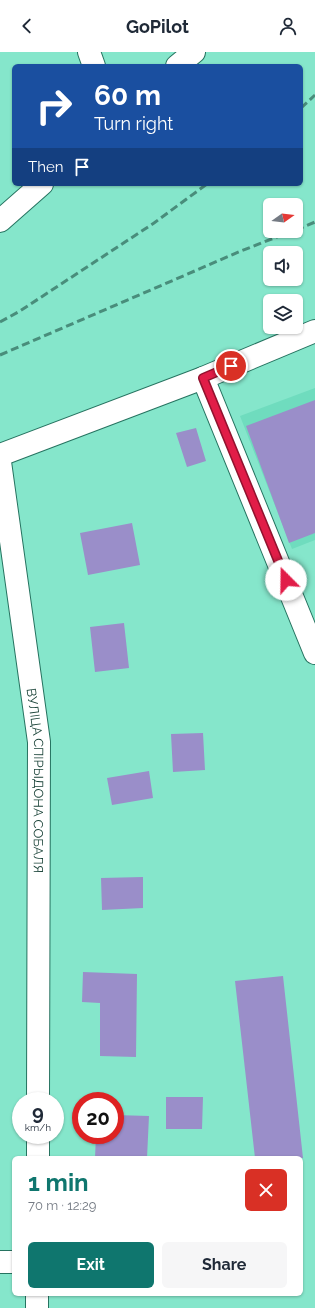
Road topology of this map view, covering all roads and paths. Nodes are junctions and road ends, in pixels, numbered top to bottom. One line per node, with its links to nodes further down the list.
1 (88, 52): 3 (street)
2 (194, 52): 4 (street)
3 (93, 64)
4 (179, 64)
5 (40, 186): 6 (street)
6 (0, 221)
7 (315, 331): 8 (street)
8 (203, 378): 9 (street); 11 (street)
9 (0, 455)
10 (0, 462): 12 (street, ВУЛІЦА СПІРЫДОНА СОБАЛЯ)
11 (315, 652)
12 (38, 1092)
13 (38, 1144): 14 (street)
14 (38, 1156)
15 (0, 1262): 16 (street)
16 (12, 1262)
17 (37, 1296): 18 (street)
18 (37, 1308)

